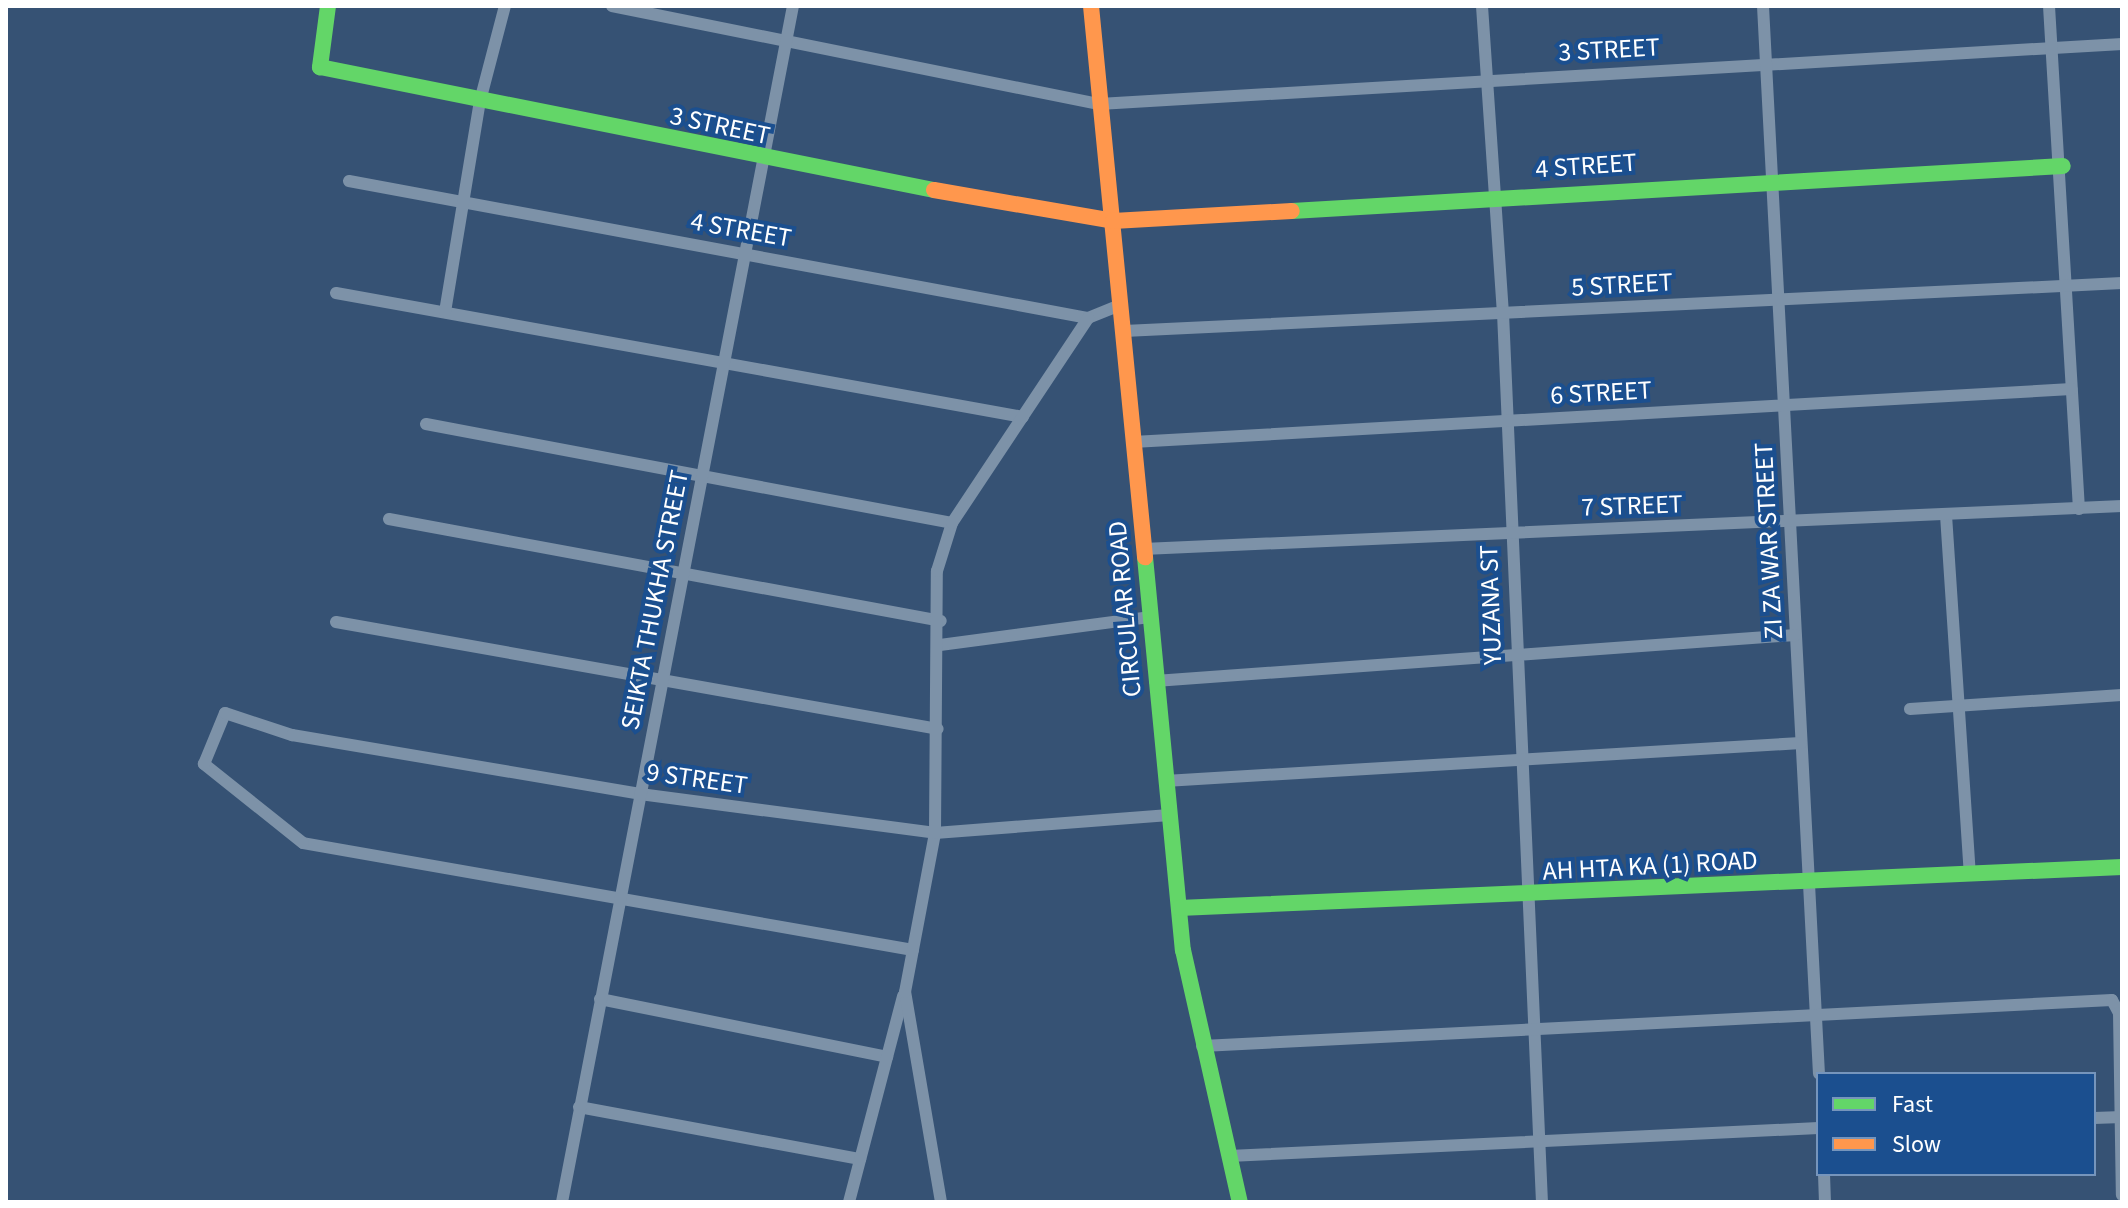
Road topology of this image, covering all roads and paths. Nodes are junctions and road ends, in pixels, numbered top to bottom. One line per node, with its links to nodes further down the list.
1 (328, 6): 14 (street, 3 STREET)
2 (505, 6): 14 (street)
3 (612, 6): 9 (street, 3 STREET)
4 (793, 6): 9 (street, SEIKTA THUKHA STREET)
5 (1091, 6): 15 (street, CIRCULAR ROAD)
6 (1482, 6): 13 (street, YUZANA ST)
7 (1763, 6): 12 (street, ZI ZA WAR STREET)
8 (2049, 6): 11 (street)
9 (785, 44): 15 (street, 3 STREET); 16 (street, SEIKTA THUKHA STREET)
10 (2122, 44): 11 (street, 3 STREET)
11 (2052, 48): 12 (street, 3 STREET); 17 (street)
12 (1766, 65): 13 (street, 3 STREET); 18 (street, ZI ZA WAR STREET)
13 (1487, 81): 15 (street, 3 STREET); 20 (street, YUZANA ST)
14 (480, 101): 16 (street, 3 STREET); 21 (street)
15 (1099, 104): 22 (street, CIRCULAR ROAD)
16 (763, 160): 22 (street, 3 STREET); 23 (street, SEIKTA THUKHA STREET)
17 (2063, 166): 18 (street, 4 STREET); 25 (street)
18 (1772, 178): 20 (street, 4 STREET); 27 (street, ZI ZA WAR STREET)
19 (349, 181): 21 (street, 4 STREET)
20 (1495, 196): 22 (street, 4 STREET); 30 (street, YUZANA ST)
21 (461, 202): 23 (street, 4 STREET); 29 (street)
22 (1113, 221): 28 (street, CIRCULAR ROAD)
23 (744, 255): 31 (street, 4 STREET); 33 (street, SEIKTA THUKHA STREET)
24 (2122, 283): 25 (street, 5 STREET)
25 (2067, 286): 27 (street, 5 STREET); 34 (street)
26 (336, 293): 29 (street)
27 (1780, 300): 30 (street, 5 STREET); 35 (street, ZI ZA WAR STREET)
28 (1121, 305): 31 (street); 32 (street, CIRCULAR ROAD)
29 (445, 312): 33 (street)
30 (1503, 313): 32 (street, 5 STREET); 37 (street, YUZANA ST)
31 (1088, 318): 36 (street)
32 (1124, 331): 39 (street, CIRCULAR ROAD)
33 (724, 360): 36 (street); 40 (street, SEIKTA THUKHA STREET)
34 (2072, 389): 35 (street, 6 STREET); 42 (street)
35 (1783, 406): 37 (street, 6 STREET); 45 (street, ZI ZA WAR STREET)
36 (1023, 417): 46 (street)
37 (1507, 421): 39 (street, 6 STREET); 47 (street, YUZANA ST)
38 (426, 424): 40 (street)
39 (1133, 442): 48 (street, CIRCULAR ROAD)
40 (702, 476): 46 (street); 49 (street, SEIKTA THUKHA STREET)
41 (2122, 506): 42 (street, 7 STREET)
42 (2079, 509): 43 (street, 7 STREET)
43 (1946, 515): 45 (street, 7 STREET); 59 (street)
44 (389, 519): 49 (street)
45 (1790, 521): 47 (street, 7 STREET); 53 (street, ZI ZA WAR STREET)
46 (952, 523): 51 (street)
47 (1510, 533): 48 (street, 7 STREET); 55 (street, YUZANA ST)
48 (1143, 549): 50 (street, CIRCULAR ROAD)
49 (683, 572): 51 (street); 56 (street, SEIKTA THUKHA STREET)
50 (1149, 617): 54 (street); 57 (street, CIRCULAR ROAD)
51 (941, 621): 54 (street)
52 (336, 622): 56 (street)
53 (1795, 635): 55 (street); 62 (street, ZI ZA WAR STREET)
54 (940, 645): 61 (street)
55 (1515, 652): 57 (street); 63 (street, YUZANA ST)
56 (662, 681): 61 (street); 65 (street, SEIKTA THUKHA STREET)
57 (1155, 681): 64 (street, CIRCULAR ROAD)
58 (2122, 695): 59 (street)
59 (1961, 706): 60 (street); 69 (street)
60 (1910, 709)
61 (938, 729): 67 (street)
62 (1801, 743): 63 (street); 70 (street, ZI ZA WAR STREET)
63 (1519, 758): 64 (street); 71 (street, YUZANA ST)
64 (1165, 781): 66 (street, CIRCULAR ROAD)
65 (640, 794): 67 (street, 9 STREET); 72 (street, SEIKTA THUKHA STREET); 72 (street, 9 STREET)
66 (1169, 815): 67 (street, 9 STREET); 73 (street, CIRCULAR ROAD)
67 (935, 833): 74 (street)
68 (2122, 867): 69 (street, AH HTA KA (1) ROAD)
69 (1970, 874): 70 (street, AH HTA KA (1) ROAD)
70 (1809, 882): 71 (street, AH HTA KA (1) ROAD); 77 (street, ZI ZA WAR STREET)
71 (1524, 896): 73 (street, AH HTA KA (1) ROAD); 78 (street, YUZANA ST)
72 (620, 897): 74 (street); 76 (street, SEIKTA THUKHA STREET)
73 (1179, 908): 79 (street, CIRCULAR ROAD)
74 (913, 950): 75 (street)
75 (905, 992): 80 (street); 93 (street)
76 (600, 999): 80 (street); 82 (street, SEIKTA THUKHA STREET)
77 (1815, 1014): 78 (street); 81 (street, ZI ZA WAR STREET); 83 (street)
78 (1532, 1027): 79 (street); 86 (street, YUZANA ST)
79 (1202, 1046): 87 (street, CIRCULAR ROAD)
80 (887, 1057): 88 (street)
81 (1819, 1072)
82 (579, 1107): 88 (street); 91 (street, SEIKTA THUKHA STREET)
83 (2121, 1117): 84 (street); 90 (street)
84 (2096, 1118)
85 (1816, 1128): 86 (street)
86 (1540, 1140): 87 (street); 95 (street, YUZANA ST)
87 (1229, 1156): 94 (street, CIRCULAR ROAD)
88 (860, 1159): 92 (street)
89 (1824, 1176): 96 (street)
90 (2122, 1195)
91 (562, 1202)
92 (849, 1202)
93 (941, 1202)
94 (1240, 1202)
95 (1542, 1202)
96 (1825, 1202)

